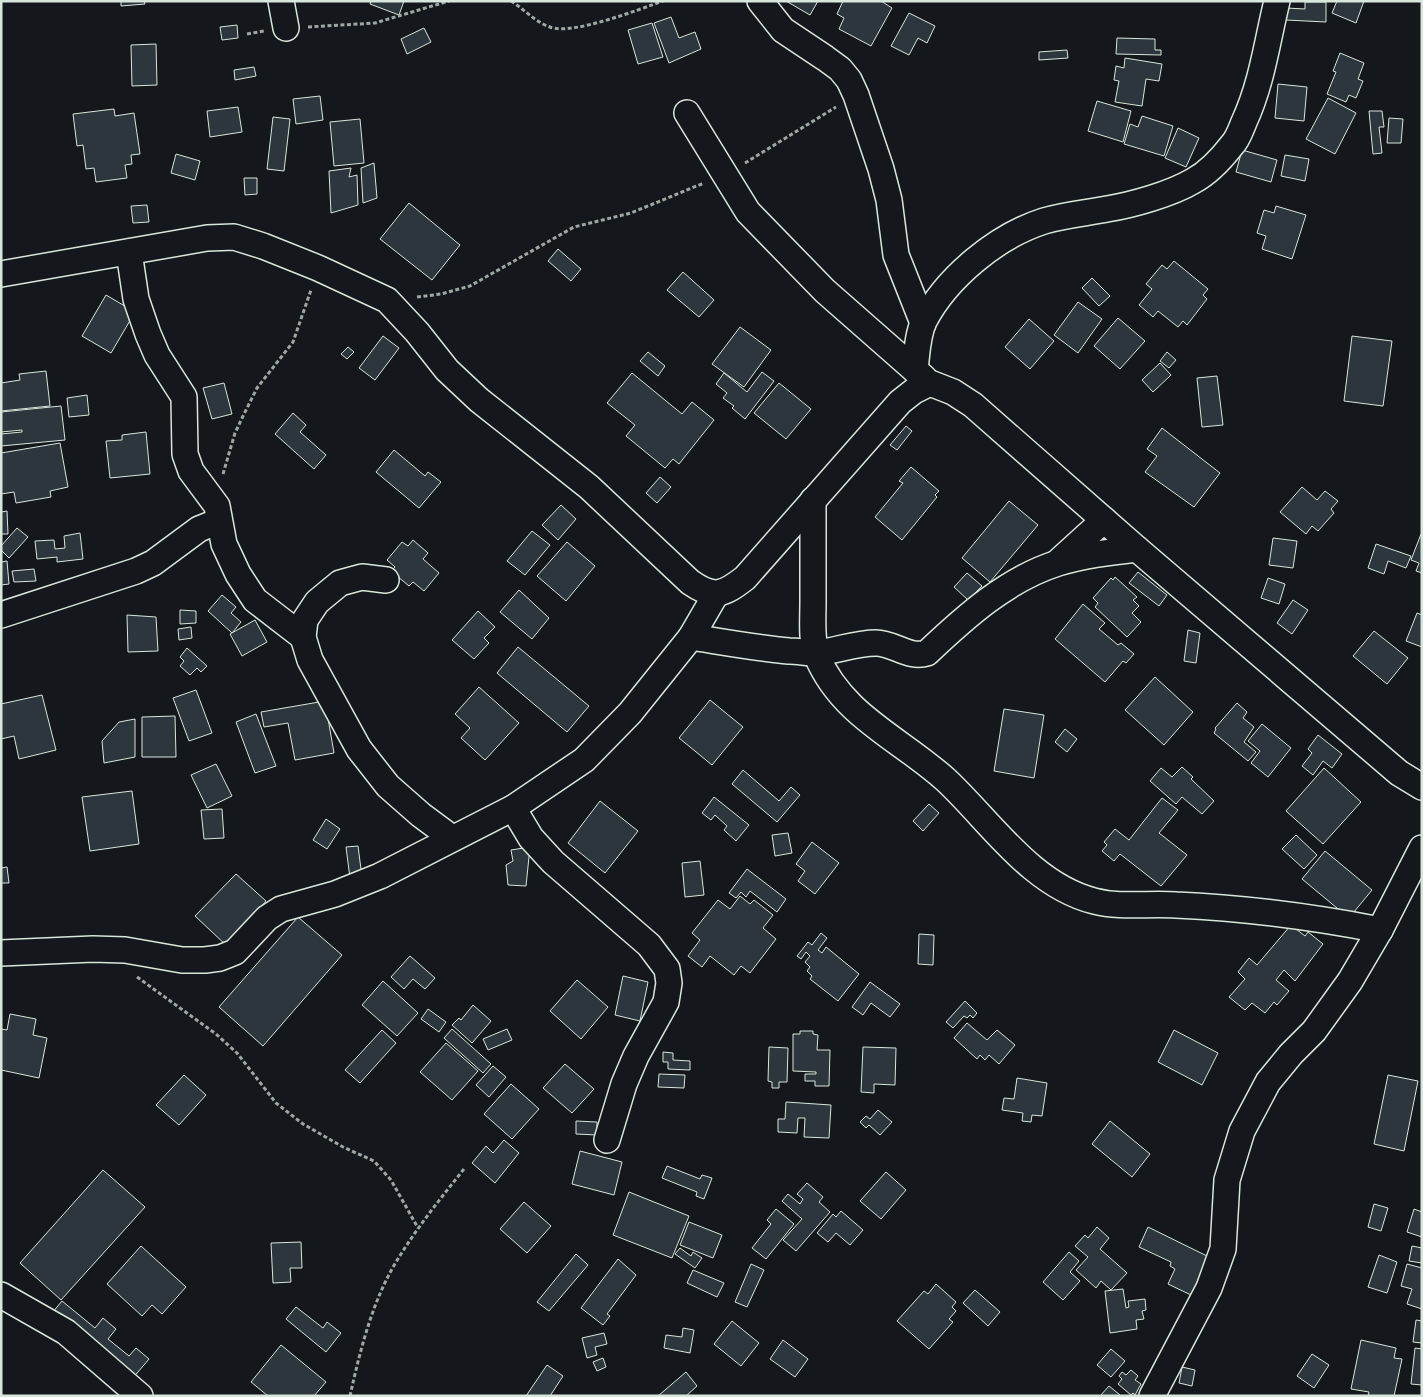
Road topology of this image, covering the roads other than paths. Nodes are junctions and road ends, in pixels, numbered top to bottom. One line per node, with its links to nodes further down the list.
1 (281, 1): 4 (street)
2 (760, 1): 8 (street)
3 (1277, 1): 8 (street)
4 (286, 28)
5 (687, 113): 9 (street)
6 (129, 252): 7 (street); 11 (street); 16 (street)
7 (1, 274)
8 (923, 323): 9 (street)
9 (922, 376): 10 (street); 12 (street)
10 (813, 500): 16 (street); 20 (street)
11 (218, 514): 17 (street); 18 (street)
12 (1104, 520): 13 (street); 14 (street)
13 (1136, 549): 14 (street); 21 (street)
14 (1056, 563): 20 (street)
15 (386, 580): 18 (street)
16 (716, 594): 19 (street)
17 (1, 615)
18 (303, 637): 23 (street)
19 (691, 637): 20 (street); 22 (street)
20 (816, 653): 25 (street)
21 (1422, 787)
22 (513, 808): 23 (street); 27 (street)
23 (452, 838): 26 (street)
24 (1422, 848): 25 (street)
25 (1380, 930): 30 (street)
26 (1, 953)
27 (607, 1140)
28 (1, 1294): 29 (street)
29 (140, 1396)
30 (1152, 1396)

